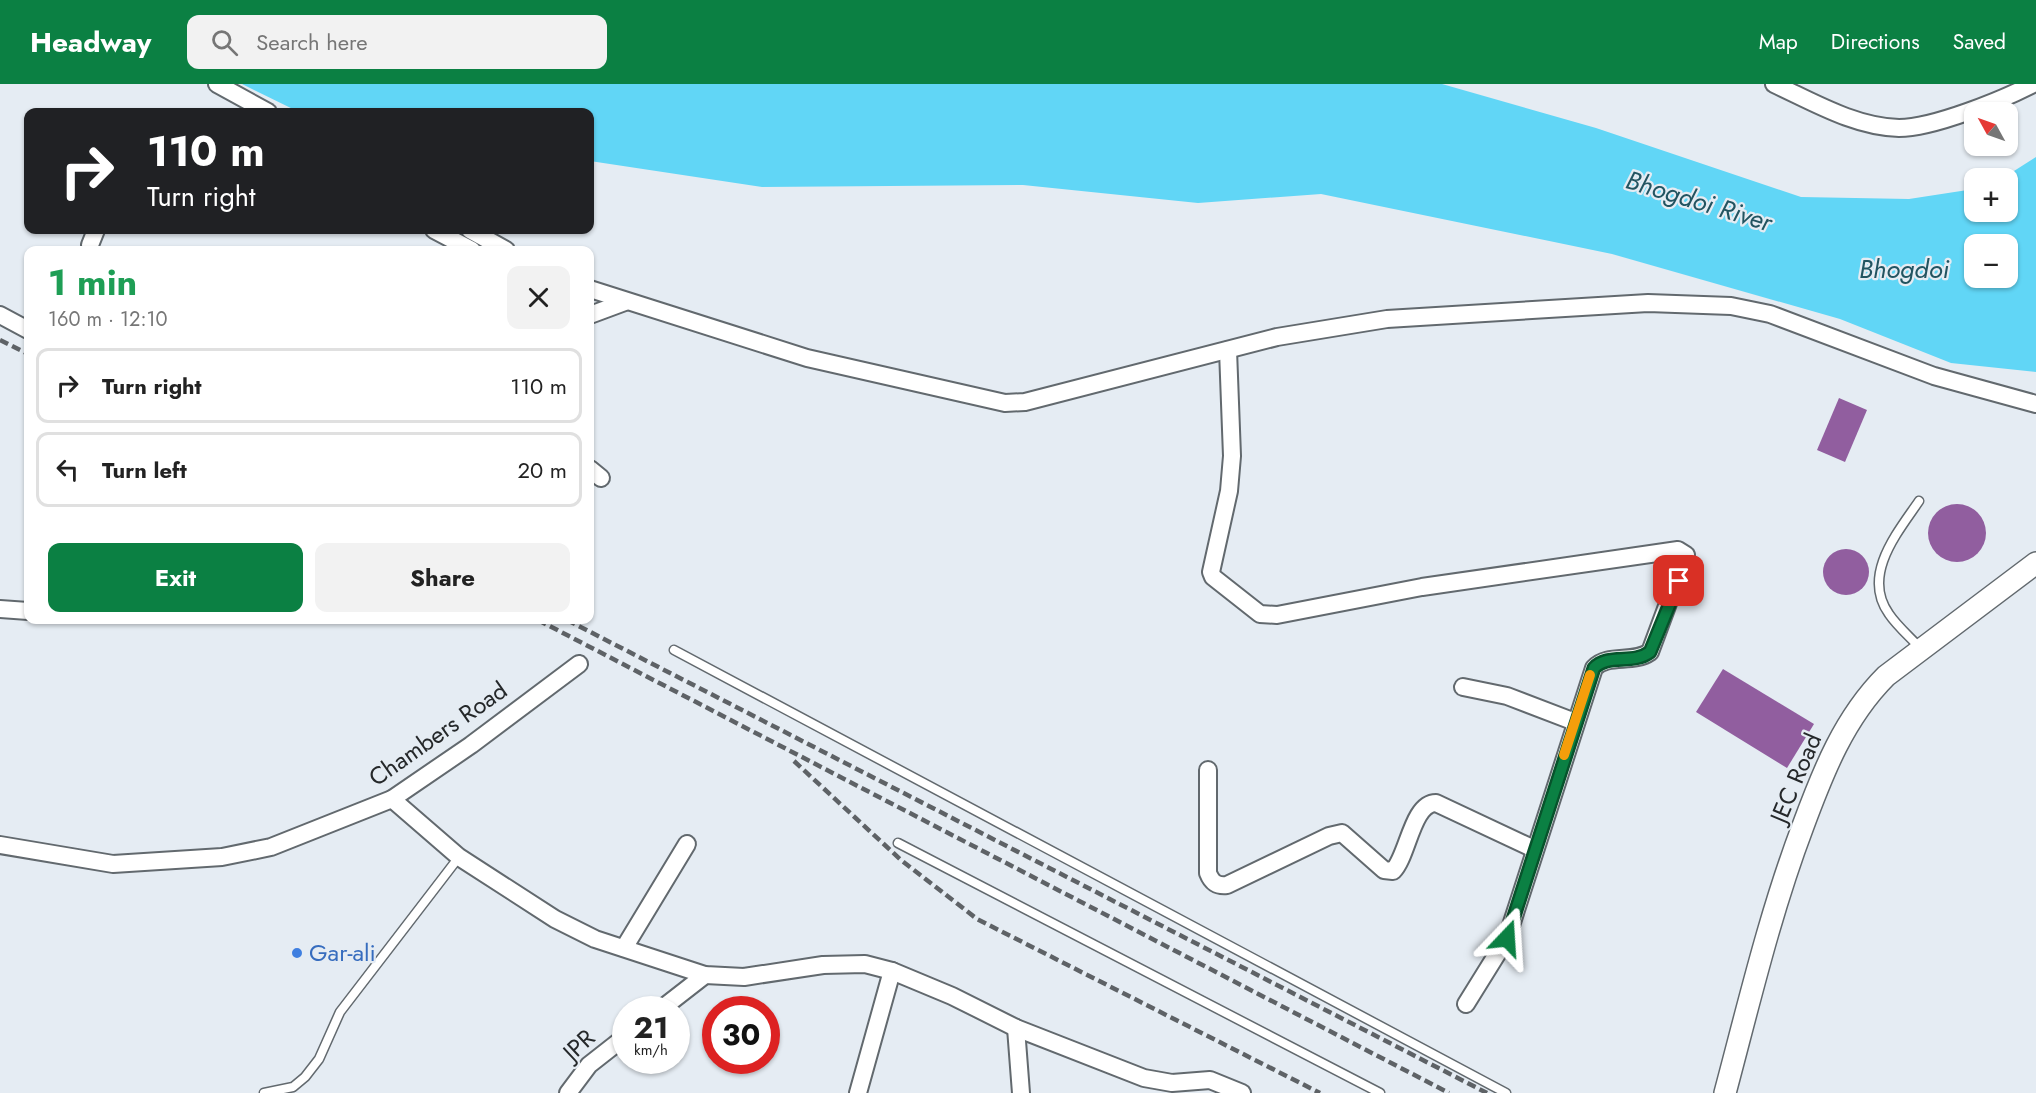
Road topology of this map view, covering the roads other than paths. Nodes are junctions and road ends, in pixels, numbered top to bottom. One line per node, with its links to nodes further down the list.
1 (217, 84): 4 (street)
2 (1774, 84): 3 (street)
3 (2033, 84)
4 (261, 108)
5 (442, 234): 7 (street)
6 (477, 234): 8 (street)
7 (464, 246)
8 (499, 246)
9 (594, 290): 10 (street)
10 (625, 302): 11 (street); 14 (street)
11 (594, 314)
12 (0, 315): 13 (street)
13 (24, 328)
14 (1228, 350): 15 (street); 24 (street)
15 (2036, 404)
16 (1919, 501): 20 (lane)
17 (2036, 563): 20 (street, JEC Road)
18 (0, 609): 19 (street)
19 (24, 611)
20 (1921, 648): 46 (street, JEC Road)
21 (674, 650): 45 (lane)
22 (579, 664): 26 (street, Chambers Road)
23 (1462, 687): 24 (street)
24 (1575, 722): 30 (street)
25 (1208, 770): 30 (street)
26 (392, 799): 28 (street, Chambers Road); 31 (street)
27 (897, 843): 44 (lane)
28 (0, 844)
29 (687, 844): 32 (street)
30 (1534, 849): 36 (street)
31 (459, 858): 32 (street); 39 (lane)
32 (624, 948): 34 (street)
33 (892, 971): 34 (street); 37 (street); 41 (street)
34 (705, 975): 35 (street)
35 (678, 996)
36 (1466, 1004)
37 (1016, 1028): 42 (street); 43 (street)
38 (612, 1047): 40 (street, JPR)
39 (264, 1093)
40 (568, 1093)
41 (858, 1093)
42 (1021, 1093)
43 (1242, 1093)
44 (1380, 1093)
45 (1506, 1093)
46 (1725, 1093)

